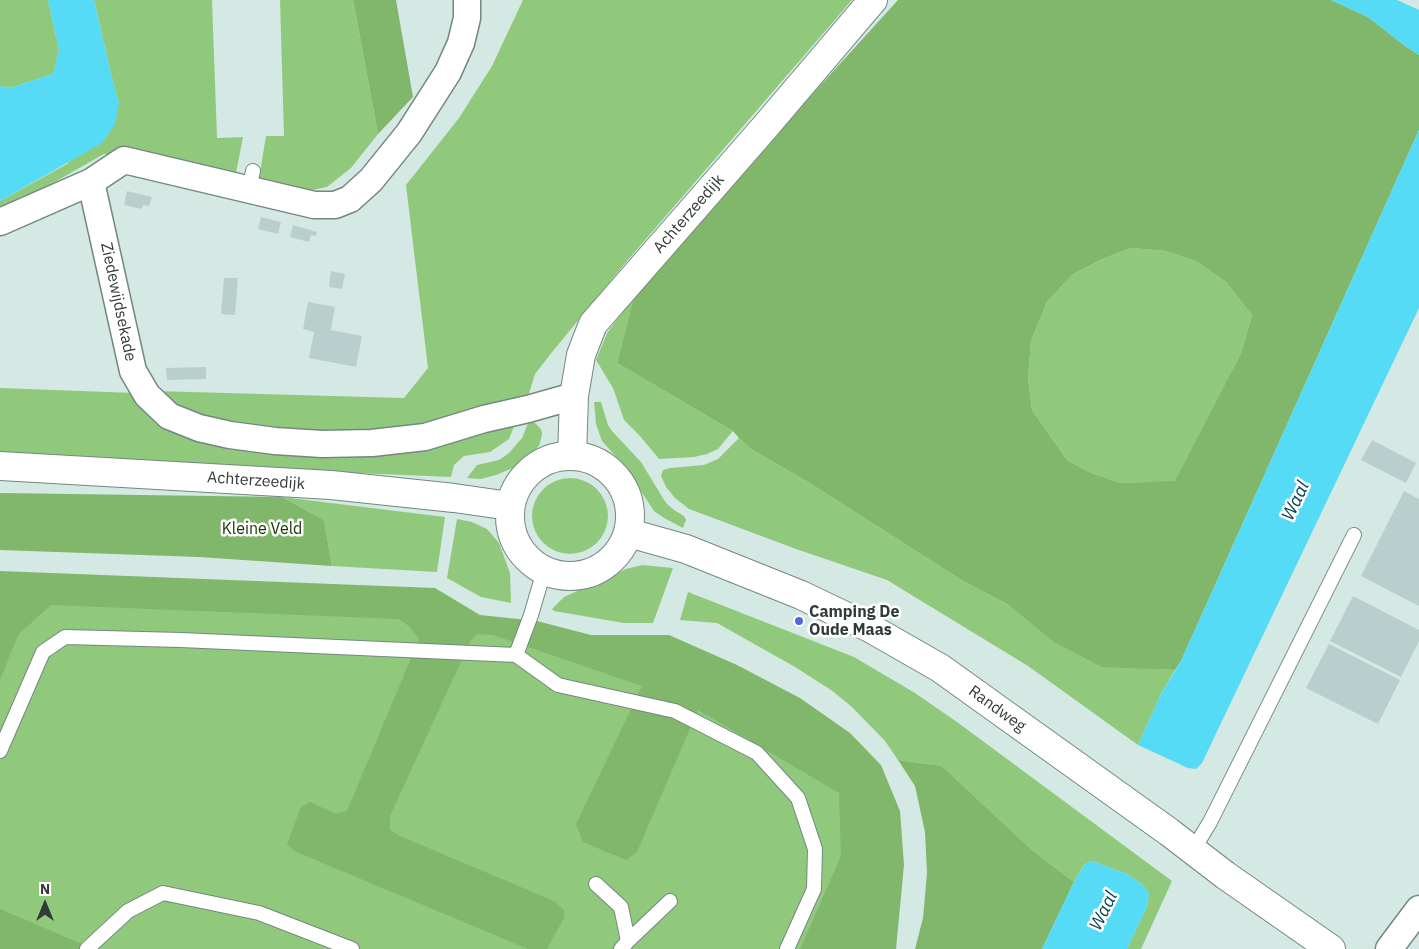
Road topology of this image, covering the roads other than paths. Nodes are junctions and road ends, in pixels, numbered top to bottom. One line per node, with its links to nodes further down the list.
1 (467, 0): 3 (street)
2 (873, 0): 5 (main road, Achterzeedijk)
3 (91, 182): 4 (street); 5 (street, Ziedewijdsekade)
4 (0, 222)
5 (574, 396): 6 (main road, Achterzeedijk)
6 (572, 456): 8 (main road); 9 (main road)
7 (0, 466): 8 (main road, Achterzeedijk)
8 (510, 506): 11 (main road)
9 (629, 533): 11 (main road); 14 (main road, Randweg)
10 (1354, 535): 14 (lane)
11 (544, 571): 12 (lane)
12 (516, 655): 13 (lane); 21 (lane)
13 (0, 751)
14 (1193, 850): 22 (main road, Randweg)
15 (596, 884): 18 (lane)
16 (670, 901): 18 (lane)
17 (1419, 909): 23 (street)
18 (624, 945)
19 (86, 949): 20 (lane)
20 (352, 949)
21 (787, 949)
22 (1331, 949)
23 (1389, 949)

